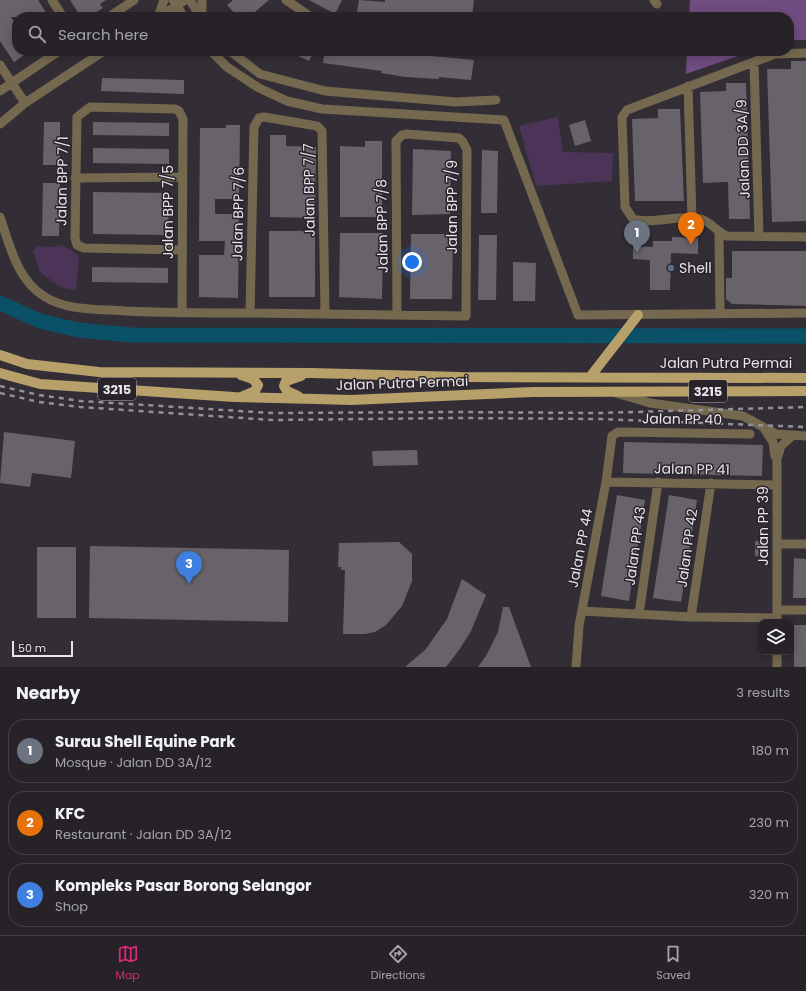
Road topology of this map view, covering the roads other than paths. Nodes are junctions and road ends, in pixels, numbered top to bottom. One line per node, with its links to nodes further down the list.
1 (52, 0): 9 (street)
2 (134, 0): 10 (street)
3 (164, 0): 11 (street)
4 (185, 0): 8 (street)
5 (190, 0): 14 (street)
6 (202, 0): 15 (street)
7 (286, 0): 16 (street)
8 (175, 3): 12 (street); 13 (street)
9 (60, 12)
10 (116, 12)
11 (160, 12)
12 (164, 12)
13 (181, 12)
14 (198, 12)
15 (201, 12)
16 (304, 12)
17 (794, 53): 18 (street)
18 (806, 53)
19 (52, 56): 28 (street)
20 (89, 56): 25 (street)
21 (96, 56): 25 (street)
22 (216, 56): 49 (street)
23 (237, 56): 31 (street)
24 (770, 56): 26 (street)
25 (91, 59): 32 (street)
26 (754, 62): 29 (street); 42 (street, Jalan DD 3A/9)
27 (0, 66): 28 (street)
28 (12, 83): 30 (street); 32 (street)
29 (688, 86): 40 (street); 40 (street)
30 (0, 91)
31 (496, 100)
32 (25, 103): 35 (street)
33 (77, 117): 37 (street, Jalan BPP 7/5); 38 (street, Jalan BPP 7/1)
34 (259, 118): 46 (street, Jalan BPP 7/6); 48 (street, Jalan BPP 7/7)
35 (0, 124)
36 (398, 138): 51 (street, Jalan BPP 7/8); 51 (street, Jalan BPP 7/9)
37 (183, 177): 38 (street); 44 (street, Jalan BPP 7/5)
38 (75, 178): 44 (street, Jalan BPP 7/1)
39 (0, 217): 45 (street)
40 (692, 218): 41 (street)
41 (719, 233): 42 (street); 50 (street)
42 (760, 236): 43 (street)
43 (806, 237)
44 (182, 250): 45 (street, Jalan BPP 7/5)
45 (182, 313): 46 (street)
46 (250, 313): 48 (street)
47 (806, 313): 50 (street)
48 (325, 314): 51 (street)
49 (638, 314): 50 (street); 56 (main road)
50 (720, 314)
51 (397, 315)
52 (0, 355): 53 (main road, Jalan Putra Permai / 3215)
53 (228, 372): 55 (main road, Jalan Putra Permai / 3215); 60 (main road)
54 (0, 373): 60 (main road, Jalan Putra Permai / 3215)
55 (312, 373): 56 (main road, Jalan Putra Permai / 3215); 61 (main road)
56 (590, 377): 57 (main road, Jalan Putra Permai / 3215)
57 (806, 378)
58 (609, 391): 59 (main road, Jalan Putra Permai / 3215); 61 (main road, Jalan Putra Permai / 3215); 62 (street)
59 (806, 392)
60 (234, 397): 61 (main road, Jalan Putra Permai / 3215)
61 (316, 399)
62 (755, 421): 65 (street); 67 (street)
63 (613, 434): 64 (street, Jalan PP 40); 68 (street, Jalan PP 44)
64 (750, 434)
65 (792, 436): 66 (street); 67 (street, Jalan PP 39)
66 (806, 436)
67 (776, 459): 71 (street, Jalan PP 39)
68 (606, 482): 69 (street, Jalan PP 41); 75 (street, Jalan PP 44)
69 (658, 482): 70 (street, Jalan PP 41); 76 (street, Jalan PP 43)
70 (711, 483): 71 (street, Jalan PP 41); 77 (street, Jalan PP 42)
71 (777, 485): 72 (street, Jalan PP 39)
72 (776, 544): 73 (street); 78 (street, Jalan PP 39)
73 (806, 544)
74 (806, 610): 78 (street)
75 (582, 611): 76 (street); 80 (street, Jalan PP 44)
76 (639, 614): 77 (street)
77 (691, 617): 78 (street)
78 (777, 617)
79 (777, 655): 81 (street)
80 (576, 667)
81 (777, 667)

